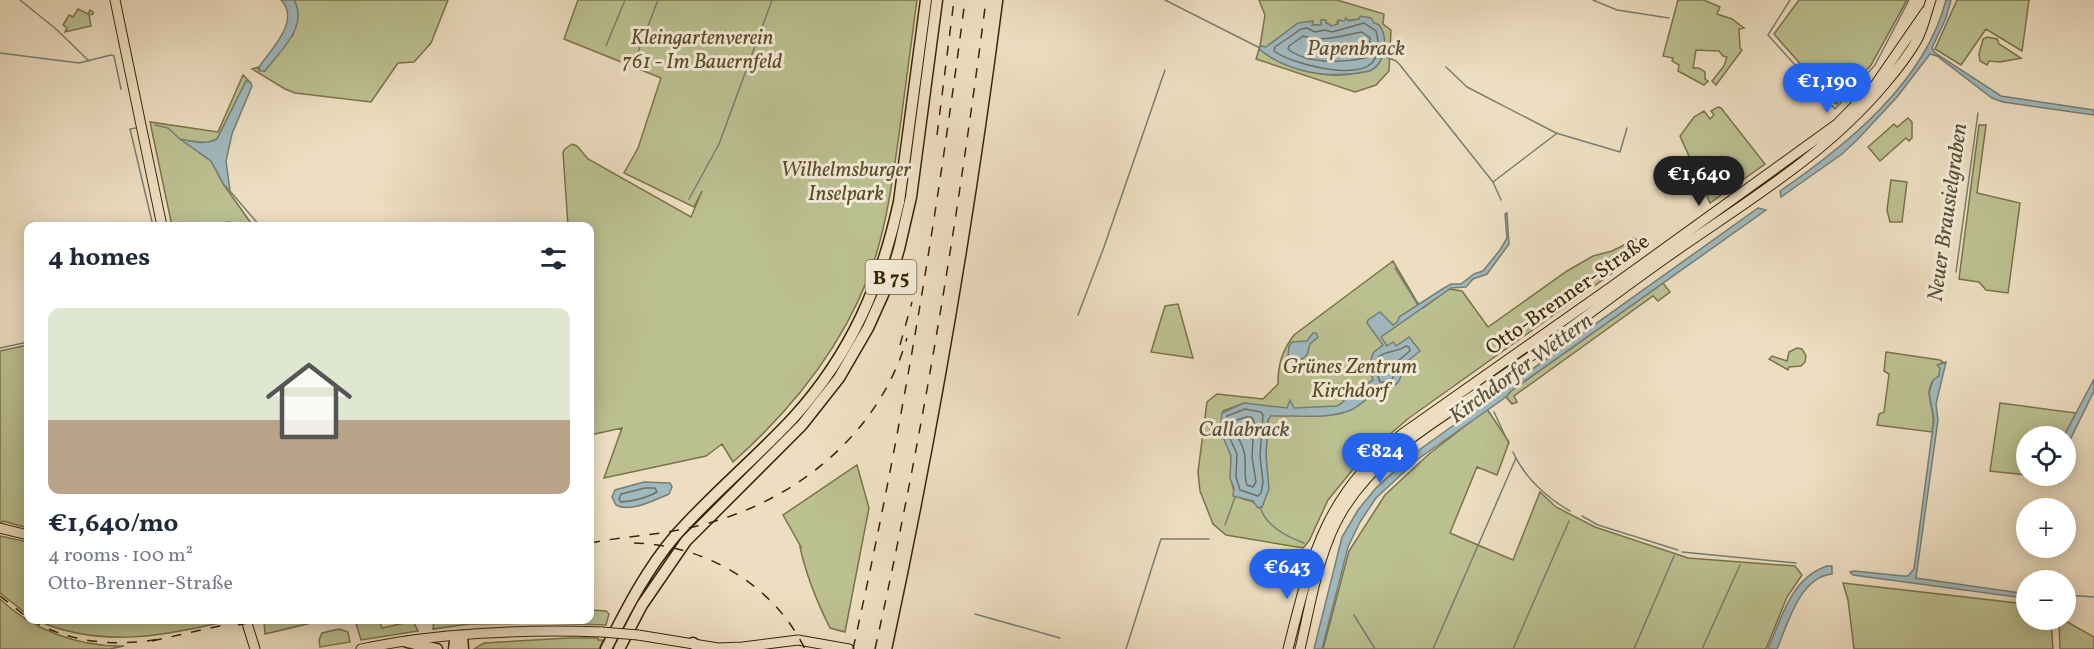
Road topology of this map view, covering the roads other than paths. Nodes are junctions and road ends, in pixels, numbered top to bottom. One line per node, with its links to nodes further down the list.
1 (115, 0): 7 (main road)
2 (926, 0): 25 (highway, B 75)
3 (937, 0): 26 (highway, B 75)
4 (1929, 4): 5 (main road, Otto-Brenner-Straße); 6 (main road, Otto-Brenner-Straße)
5 (1755, 183): 6 (main road); 8 (main road, Otto-Brenner-Straße)
6 (1761, 192): 9 (main road, Otto-Brenner-Straße)
7 (161, 222)
8 (1482, 377): 9 (main road); 12 (main road, Otto-Brenner-Straße)
9 (1489, 386): 13 (main road, Otto-Brenner-Straße)
10 (0, 528): 11 (main road)
11 (24, 534)
12 (1312, 558): 13 (main road); 29 (main road, Otto-Brenner-Straße)
13 (1322, 561): 30 (main road, Otto-Brenner-Straße)
14 (247, 624): 15 (main road)
15 (249, 633): 20 (main road); 21 (main road)
16 (462, 636): 18 (main road); 19 (main road, bridge); 23 (highway); 24 (highway)
17 (407, 642): 18 (highway); 22 (main road)
18 (428, 644)
19 (696, 646): 27 (main road)
20 (249, 649)
21 (255, 649)
22 (361, 649)
23 (454, 649)
24 (463, 649)
25 (606, 649)
26 (619, 649)
27 (733, 649): 28 (main road)
28 (849, 649)
29 (1288, 649)
30 (1300, 649)

